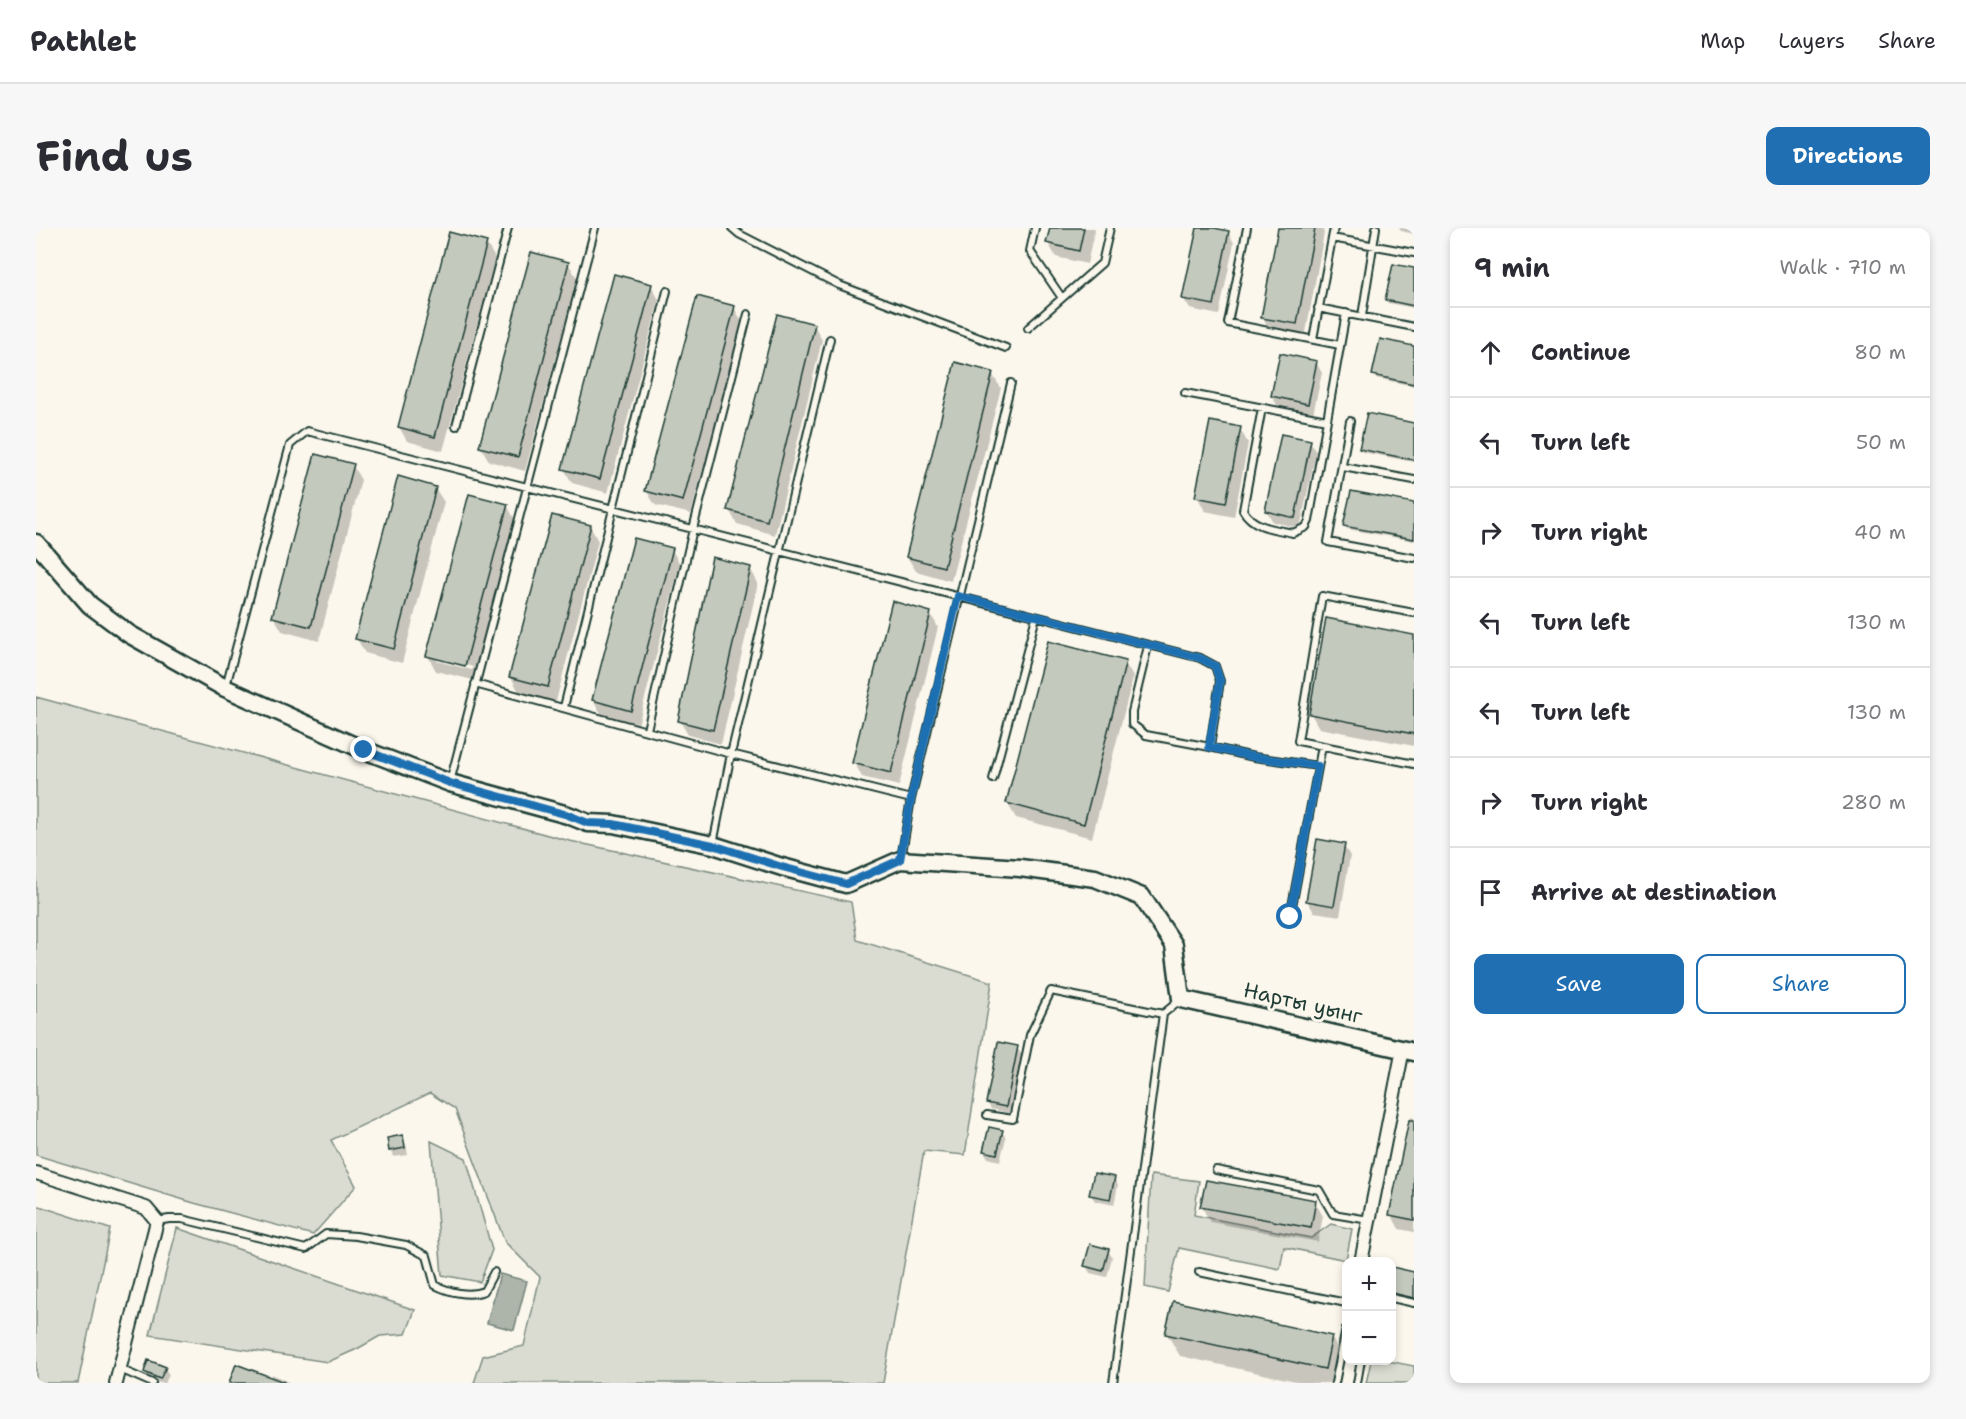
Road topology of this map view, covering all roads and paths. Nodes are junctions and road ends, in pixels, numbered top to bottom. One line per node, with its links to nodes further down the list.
1 (508, 228): 29 (lane)
2 (595, 228): 32 (lane)
3 (732, 228): 23 (lane)
4 (1035, 228): 13 (lane)
5 (1110, 228): 13 (lane)
6 (1247, 228): 21 (lane)
7 (1334, 228): 9 (lane)
8 (1376, 228): 10 (lane)
9 (1332, 238): 10 (lane); 14 (lane)
10 (1373, 246): 11 (lane); 17 (lane)
11 (1414, 253)
12 (667, 291): 33 (lane)
13 (1062, 298): 19 (lane)
14 (1318, 308): 15 (lane); 21 (lane)
15 (1346, 313): 17 (lane); 22 (lane)
16 (748, 314): 34 (lane)
17 (1362, 316): 18 (lane)
18 (1414, 327)
19 (1028, 328)
20 (830, 339): 36 (lane)
21 (1313, 339): 22 (lane)
22 (1340, 345): 27 (lane)
23 (1006, 348)
24 (1011, 383): 38 (lane)
25 (1185, 393): 26 (lane)
26 (1262, 408): 27 (lane); 27 (lane)
27 (1327, 420)
28 (1350, 421): 30 (lane)
29 (456, 426)
30 (1343, 467): 31 (lane); 37 (lane)
31 (1414, 480)
32 (527, 485): 33 (lane); 42 (lane); 43 (lane)
33 (613, 508): 34 (lane); 44 (lane)
34 (693, 529): 36 (lane); 45 (lane)
35 (36, 543): 43 (street)
36 (779, 550): 38 (lane); 48 (lane)
37 (1414, 558)
38 (958, 596): 40 (lane); 53 (lane)
39 (1414, 613): 46 (lane)
40 (1036, 617): 41 (lane); 51 (lane)
41 (1148, 646): 47 (lane); 47 (lane)
42 (475, 684): 44 (lane); 52 (lane)
43 (225, 688): 52 (street)
44 (564, 707): 45 (lane)
45 (647, 730): 48 (lane)
46 (1322, 746): 49 (lane); 50 (lane)
47 (1209, 747): 50 (lane)
48 (731, 754): 53 (lane); 54 (lane)
49 (1414, 764)
50 (1318, 766): 56 (lane)
51 (993, 779)
52 (450, 783): 54 (street)
53 (911, 799): 55 (lane)
54 (713, 845): 55 (street)
55 (900, 860): 57 (street)
56 (1290, 917)
57 (1181, 999): 58 (lane); 59 (street, Нарты уынг)
58 (1163, 1014): 60 (lane); 76 (lane)
59 (1408, 1050): 63 (street)
60 (987, 1115)
61 (1216, 1170): 63 (lane)
62 (36, 1173): 64 (street)
63 (1370, 1220): 65 (street)
64 (157, 1221): 66 (lane); 73 (street)
65 (1362, 1257)
66 (494, 1272)
67 (1200, 1272): 69 (lane)
68 (1396, 1299): 70 (lane)
69 (1342, 1302)
70 (1414, 1303)
71 (1342, 1352): 77 (lane)
72 (1360, 1365): 78 (lane)
73 (119, 1368): 74 (street); 75 (lane)
74 (116, 1383)
75 (153, 1383)
76 (1113, 1383)
77 (1335, 1383)
78 (1357, 1383)

